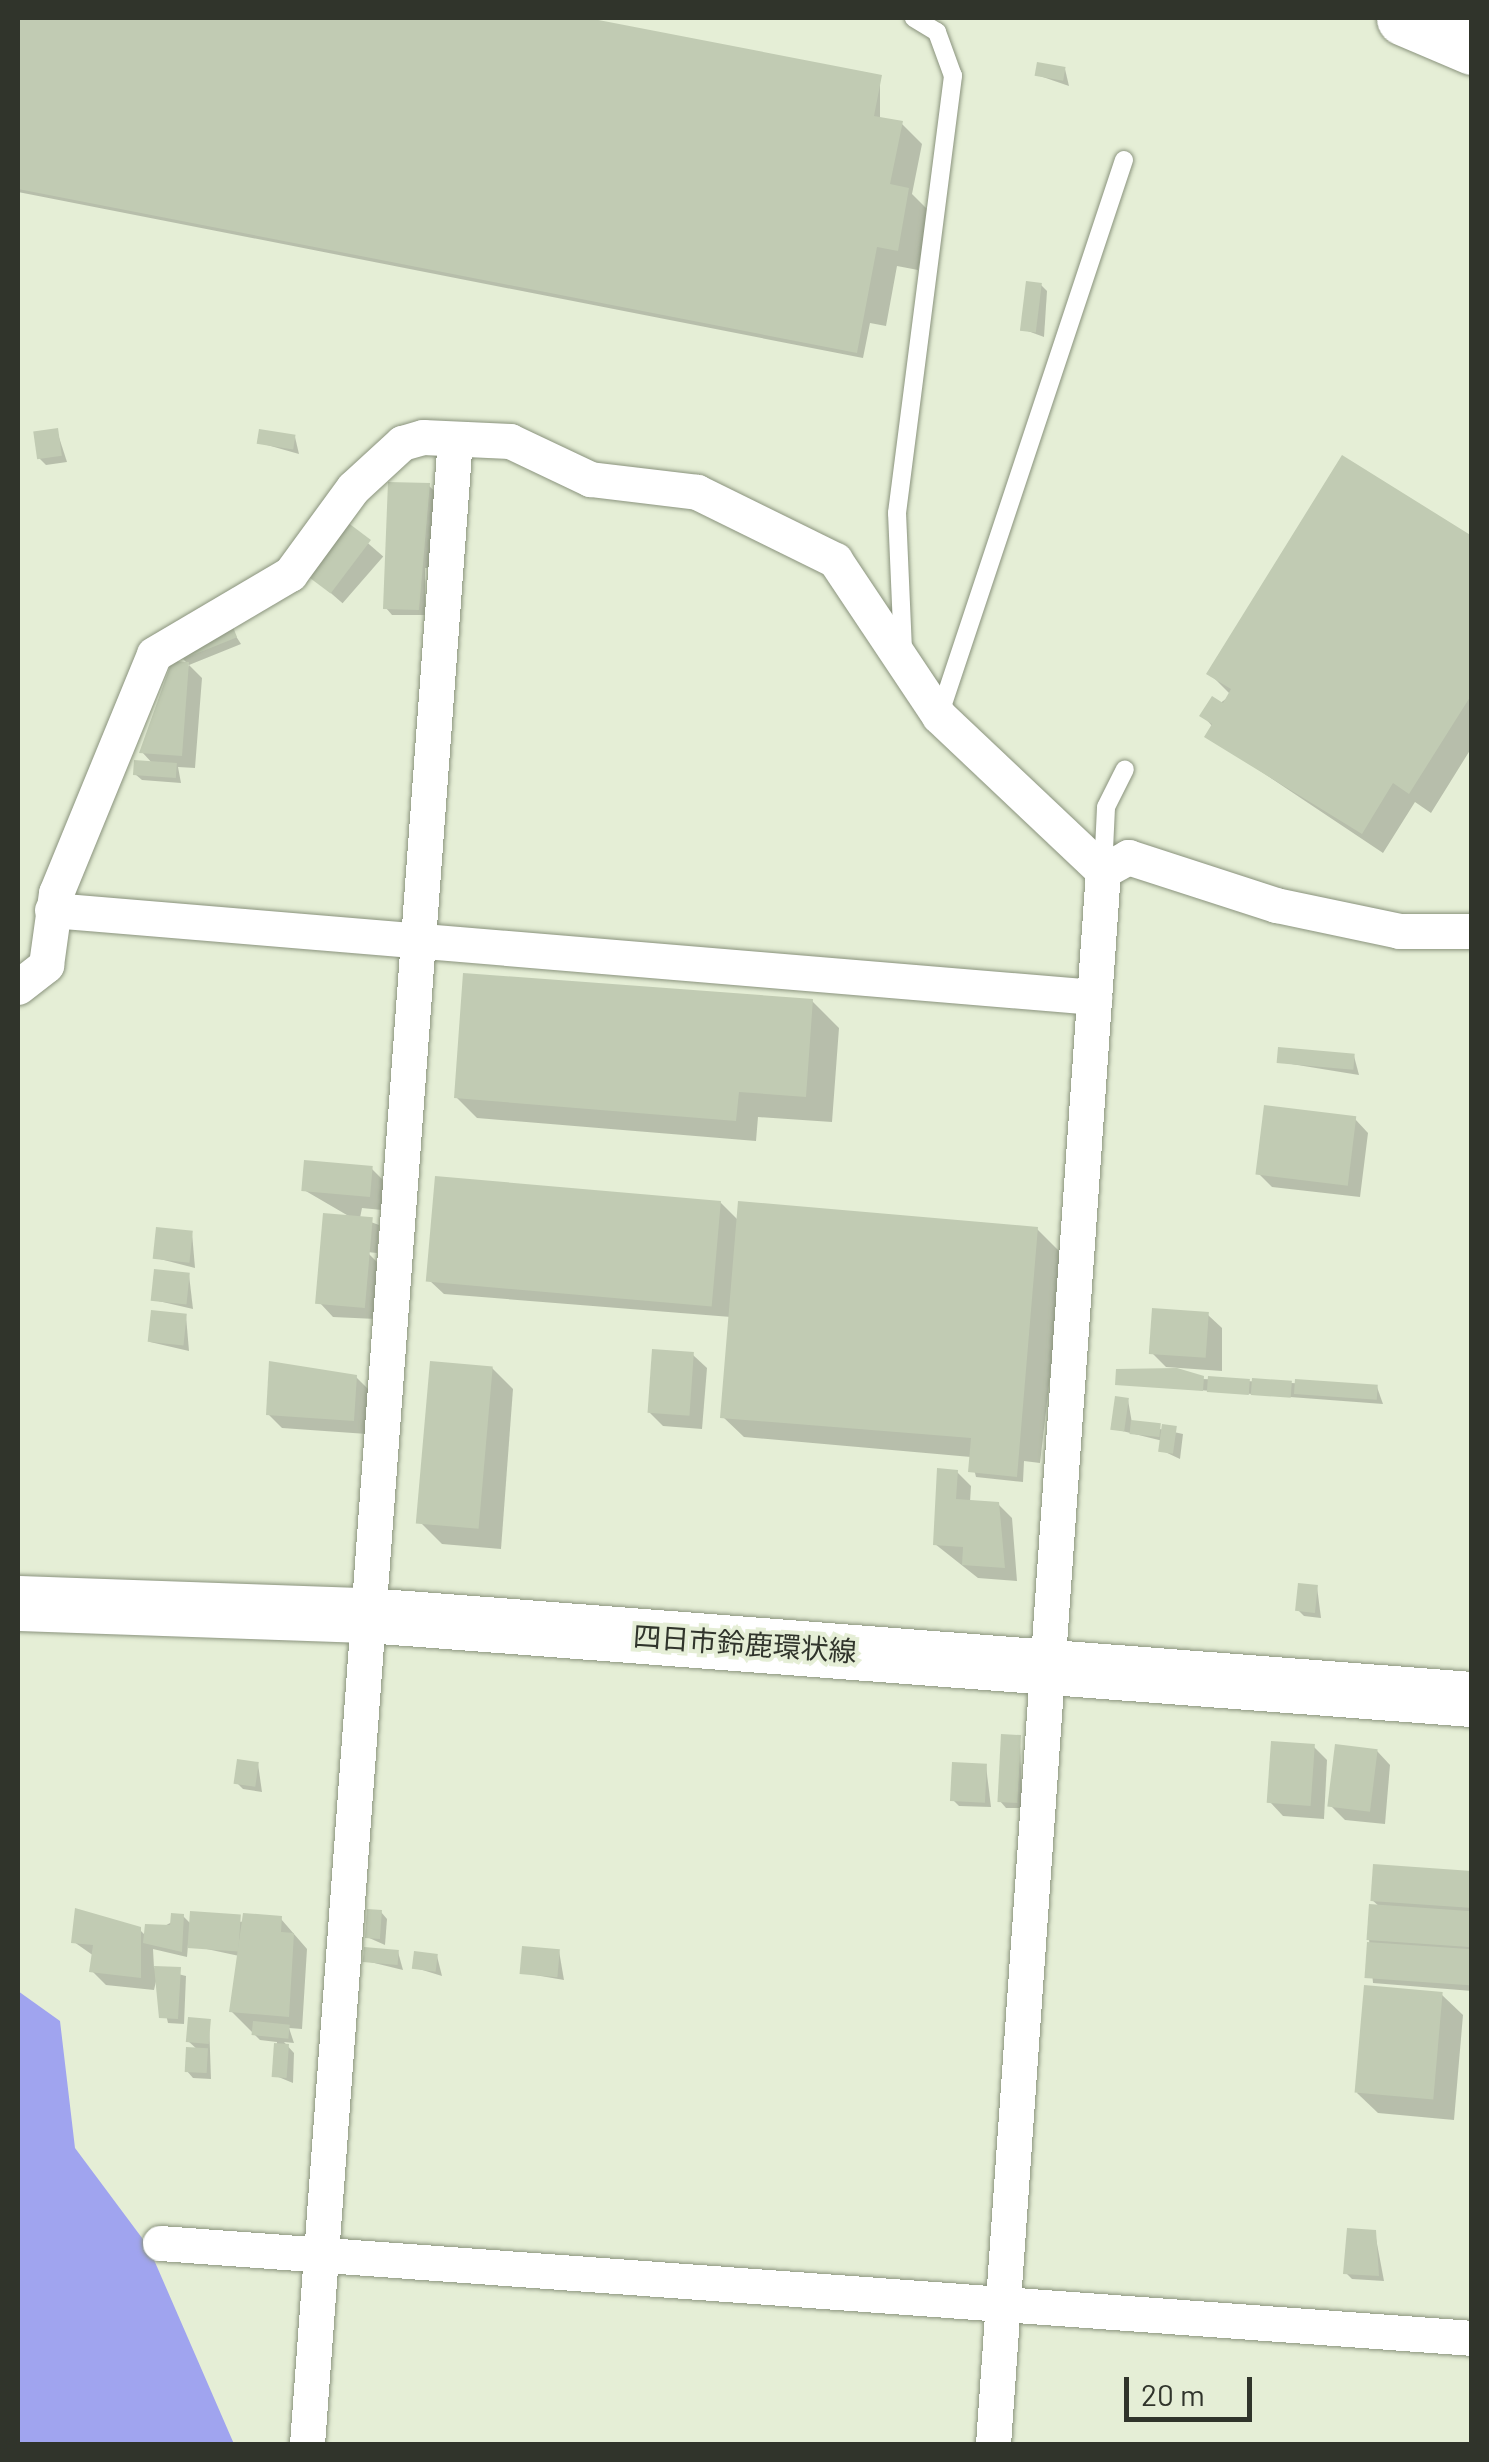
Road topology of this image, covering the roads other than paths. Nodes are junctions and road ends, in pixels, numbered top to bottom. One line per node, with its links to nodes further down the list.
1 (914, 18): 6 (lane)
2 (1404, 18): 3 (main road)
3 (1472, 47)
4 (1124, 160): 7 (lane)
5 (455, 440): 6 (street); 10 (street); 12 (street)
6 (904, 670): 7 (street)
7 (939, 716): 9 (street)
8 (1124, 768): 9 (lane)
9 (1103, 871): 11 (street); 14 (street)
10 (52, 910): 12 (street); 13 (street)
11 (1472, 931)
12 (418, 939): 14 (street); 16 (street)
13 (18, 987)
14 (1094, 997): 17 (street)
15 (18, 1603): 16 (main road, 四日市鈴鹿環状線)
16 (367, 1614): 17 (main road, 四日市鈴鹿環状線); 20 (street)
17 (1045, 1666): 18 (main road, 四日市鈴鹿環状線); 21 (street)
18 (1472, 1699)
19 (160, 2243): 20 (street)
20 (321, 2255): 21 (street); 23 (street)
21 (1000, 2308): 22 (street); 24 (street)
22 (1472, 2338)
23 (307, 2444)
24 (993, 2444)

